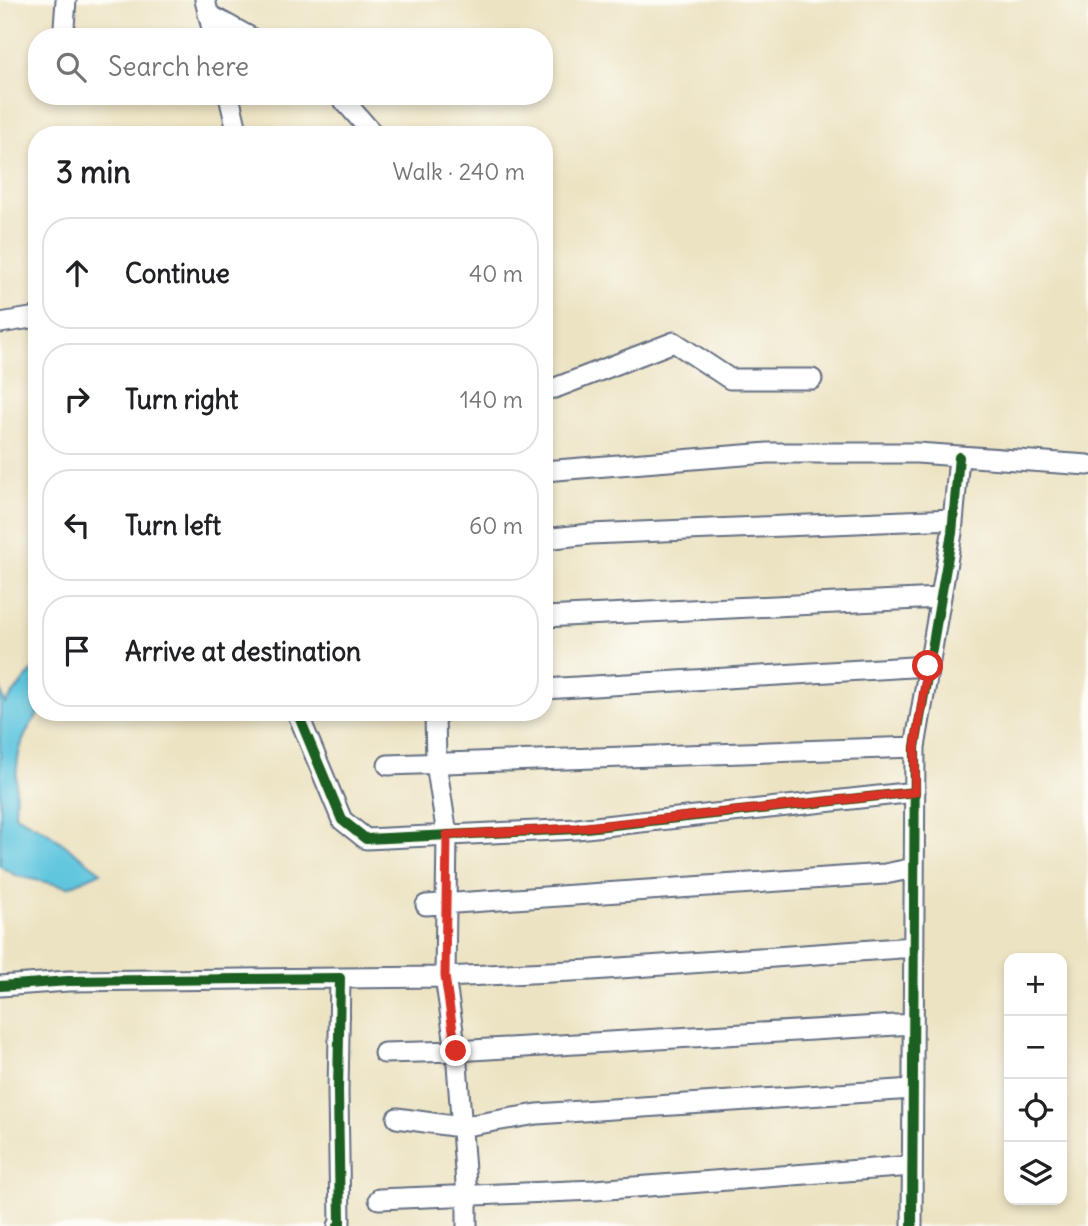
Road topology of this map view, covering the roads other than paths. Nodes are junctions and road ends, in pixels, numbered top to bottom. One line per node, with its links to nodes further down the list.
1 (66, 0): 3 (street)
2 (206, 7): 4 (street); 5 (street)
3 (64, 27)
4 (212, 28)
5 (237, 28)
6 (231, 105): 8 (street)
7 (348, 105): 9 (street)
8 (237, 126)
9 (366, 126)
10 (28, 318): 11 (street)
11 (0, 323)
12 (812, 379): 13 (street)
13 (553, 381)
14 (959, 457): 15 (street); 16 (street); 17 (street)
15 (1088, 466)
16 (553, 470)
17 (953, 519): 18 (street); 19 (street)
18 (553, 538)
19 (939, 598): 20 (street); 21 (street)
20 (553, 617)
21 (928, 666): 22 (street); 25 (street)
22 (553, 689)
23 (301, 721): 29 (street)
24 (435, 721): 26 (street)
25 (915, 747): 26 (street); 28 (street)
26 (436, 763): 27 (street); 29 (street)
27 (388, 765)
28 (915, 792): 29 (street); 30 (street)
29 (447, 835): 31 (street)
30 (914, 868): 31 (street); 32 (street)
31 (435, 905): 33 (street)
32 (914, 947): 33 (street); 36 (street)
33 (445, 976): 34 (street); 37 (street)
34 (340, 978): 35 (street); 45 (street)
35 (0, 986)
36 (913, 1024): 37 (street); 39 (street)
37 (456, 1051): 38 (street); 41 (street)
38 (384, 1053)
39 (913, 1089): 41 (street); 42 (street)
40 (397, 1118): 41 (street)
41 (460, 1127): 43 (street)
42 (912, 1166): 43 (street); 47 (street)
43 (467, 1197): 44 (street); 46 (street)
44 (379, 1199)
45 (338, 1226)
46 (467, 1226)
47 (912, 1226)

